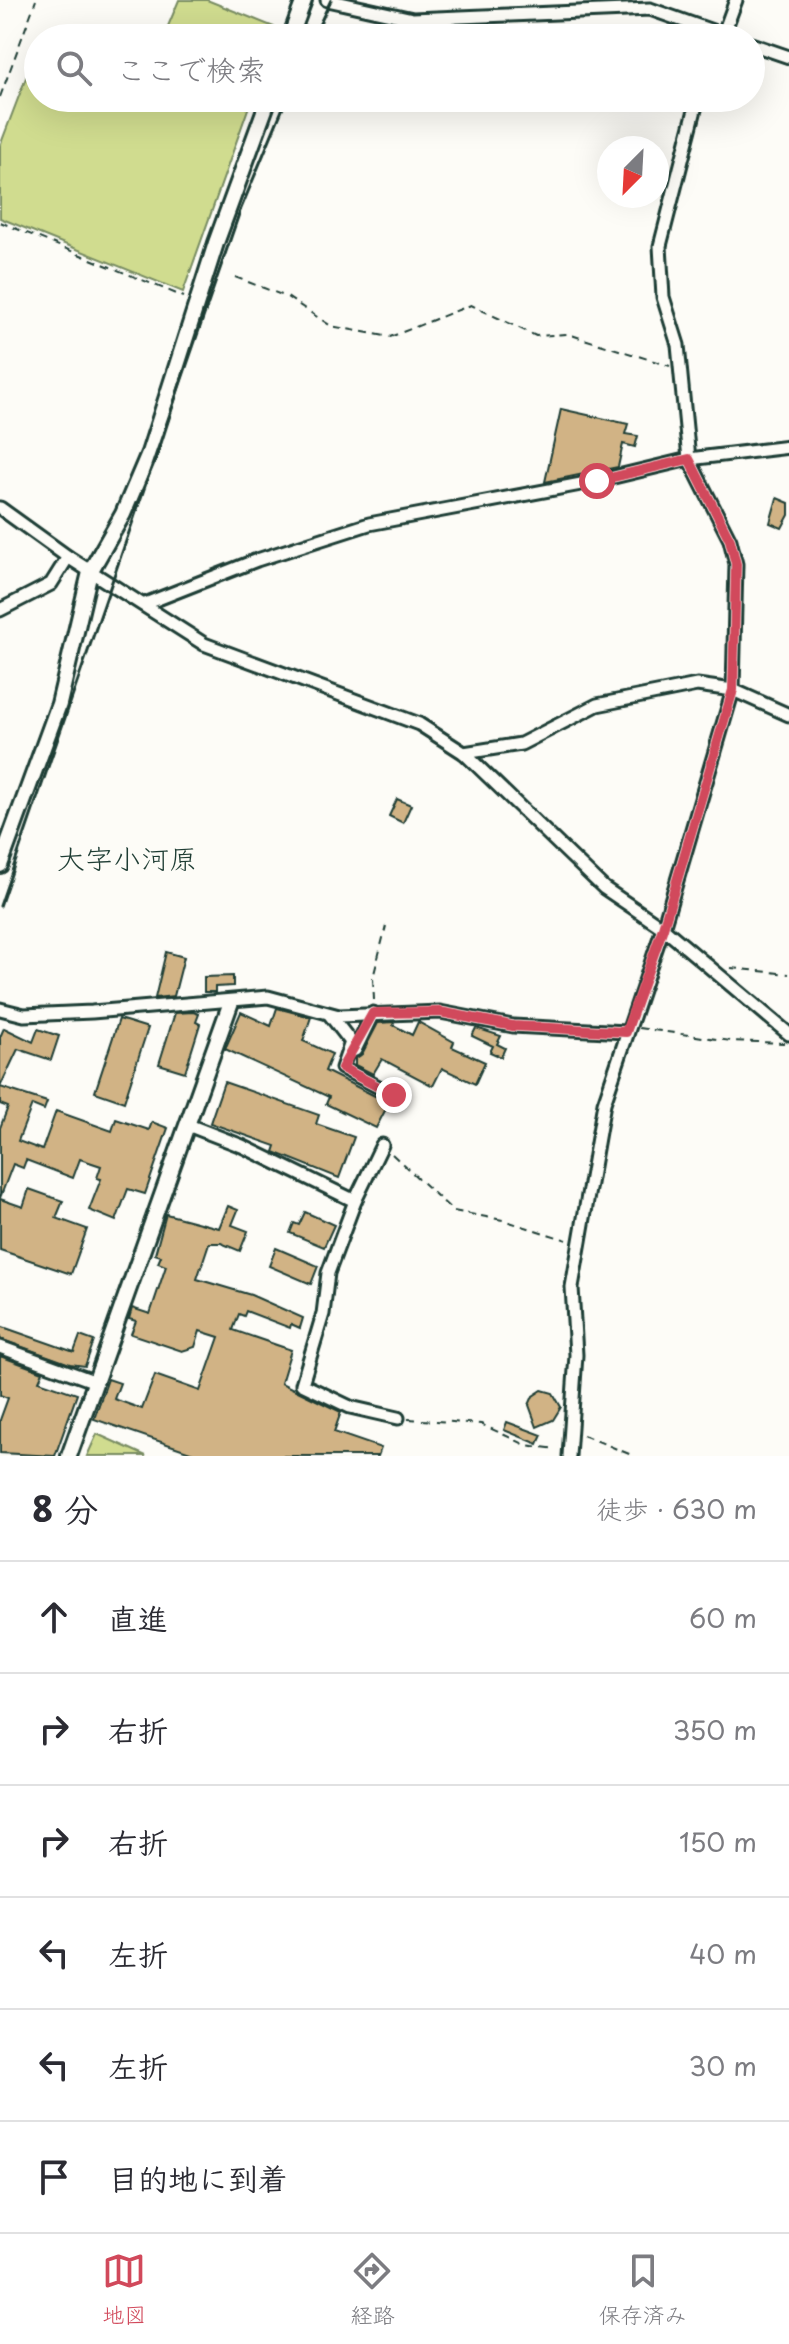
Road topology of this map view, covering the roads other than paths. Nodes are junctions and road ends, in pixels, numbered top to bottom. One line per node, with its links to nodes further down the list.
1 (304, 0): 4 (street)
2 (327, 0): 5 (street)
3 (736, 0): 6 (street)
4 (295, 24)
5 (691, 24)
6 (730, 24)
7 (765, 49): 8 (street)
8 (789, 57)
9 (264, 112): 15 (street)
10 (694, 112): 12 (street)
11 (789, 447): 12 (street)
12 (689, 459): 16 (street); 18 (street)
13 (0, 508): 14 (street)
14 (68, 557): 15 (street); 17 (street)
15 (90, 572): 16 (street); 21 (street)
16 (145, 604): 20 (street)
17 (0, 610)
18 (733, 690): 19 (street); 20 (street); 22 (street)
19 (789, 715)
20 (464, 753): 22 (street)
21 (0, 865)
22 (663, 928): 27 (street); 28 (street)
23 (231, 1002): 24 (street); 26 (street); 31 (street)
24 (0, 1009)
25 (375, 1013): 26 (street); 27 (street); 29 (street)
26 (330, 1015): 29 (street)
27 (626, 1030): 37 (street)
28 (789, 1034)
29 (348, 1052): 30 (street)
30 (394, 1095)
31 (188, 1125): 33 (street); 35 (street)
32 (382, 1145): 33 (street)
33 (355, 1201): 36 (street)
34 (0, 1347): 35 (street)
35 (96, 1382): 38 (street)
36 (398, 1418)
37 (569, 1453)
38 (69, 1456)

